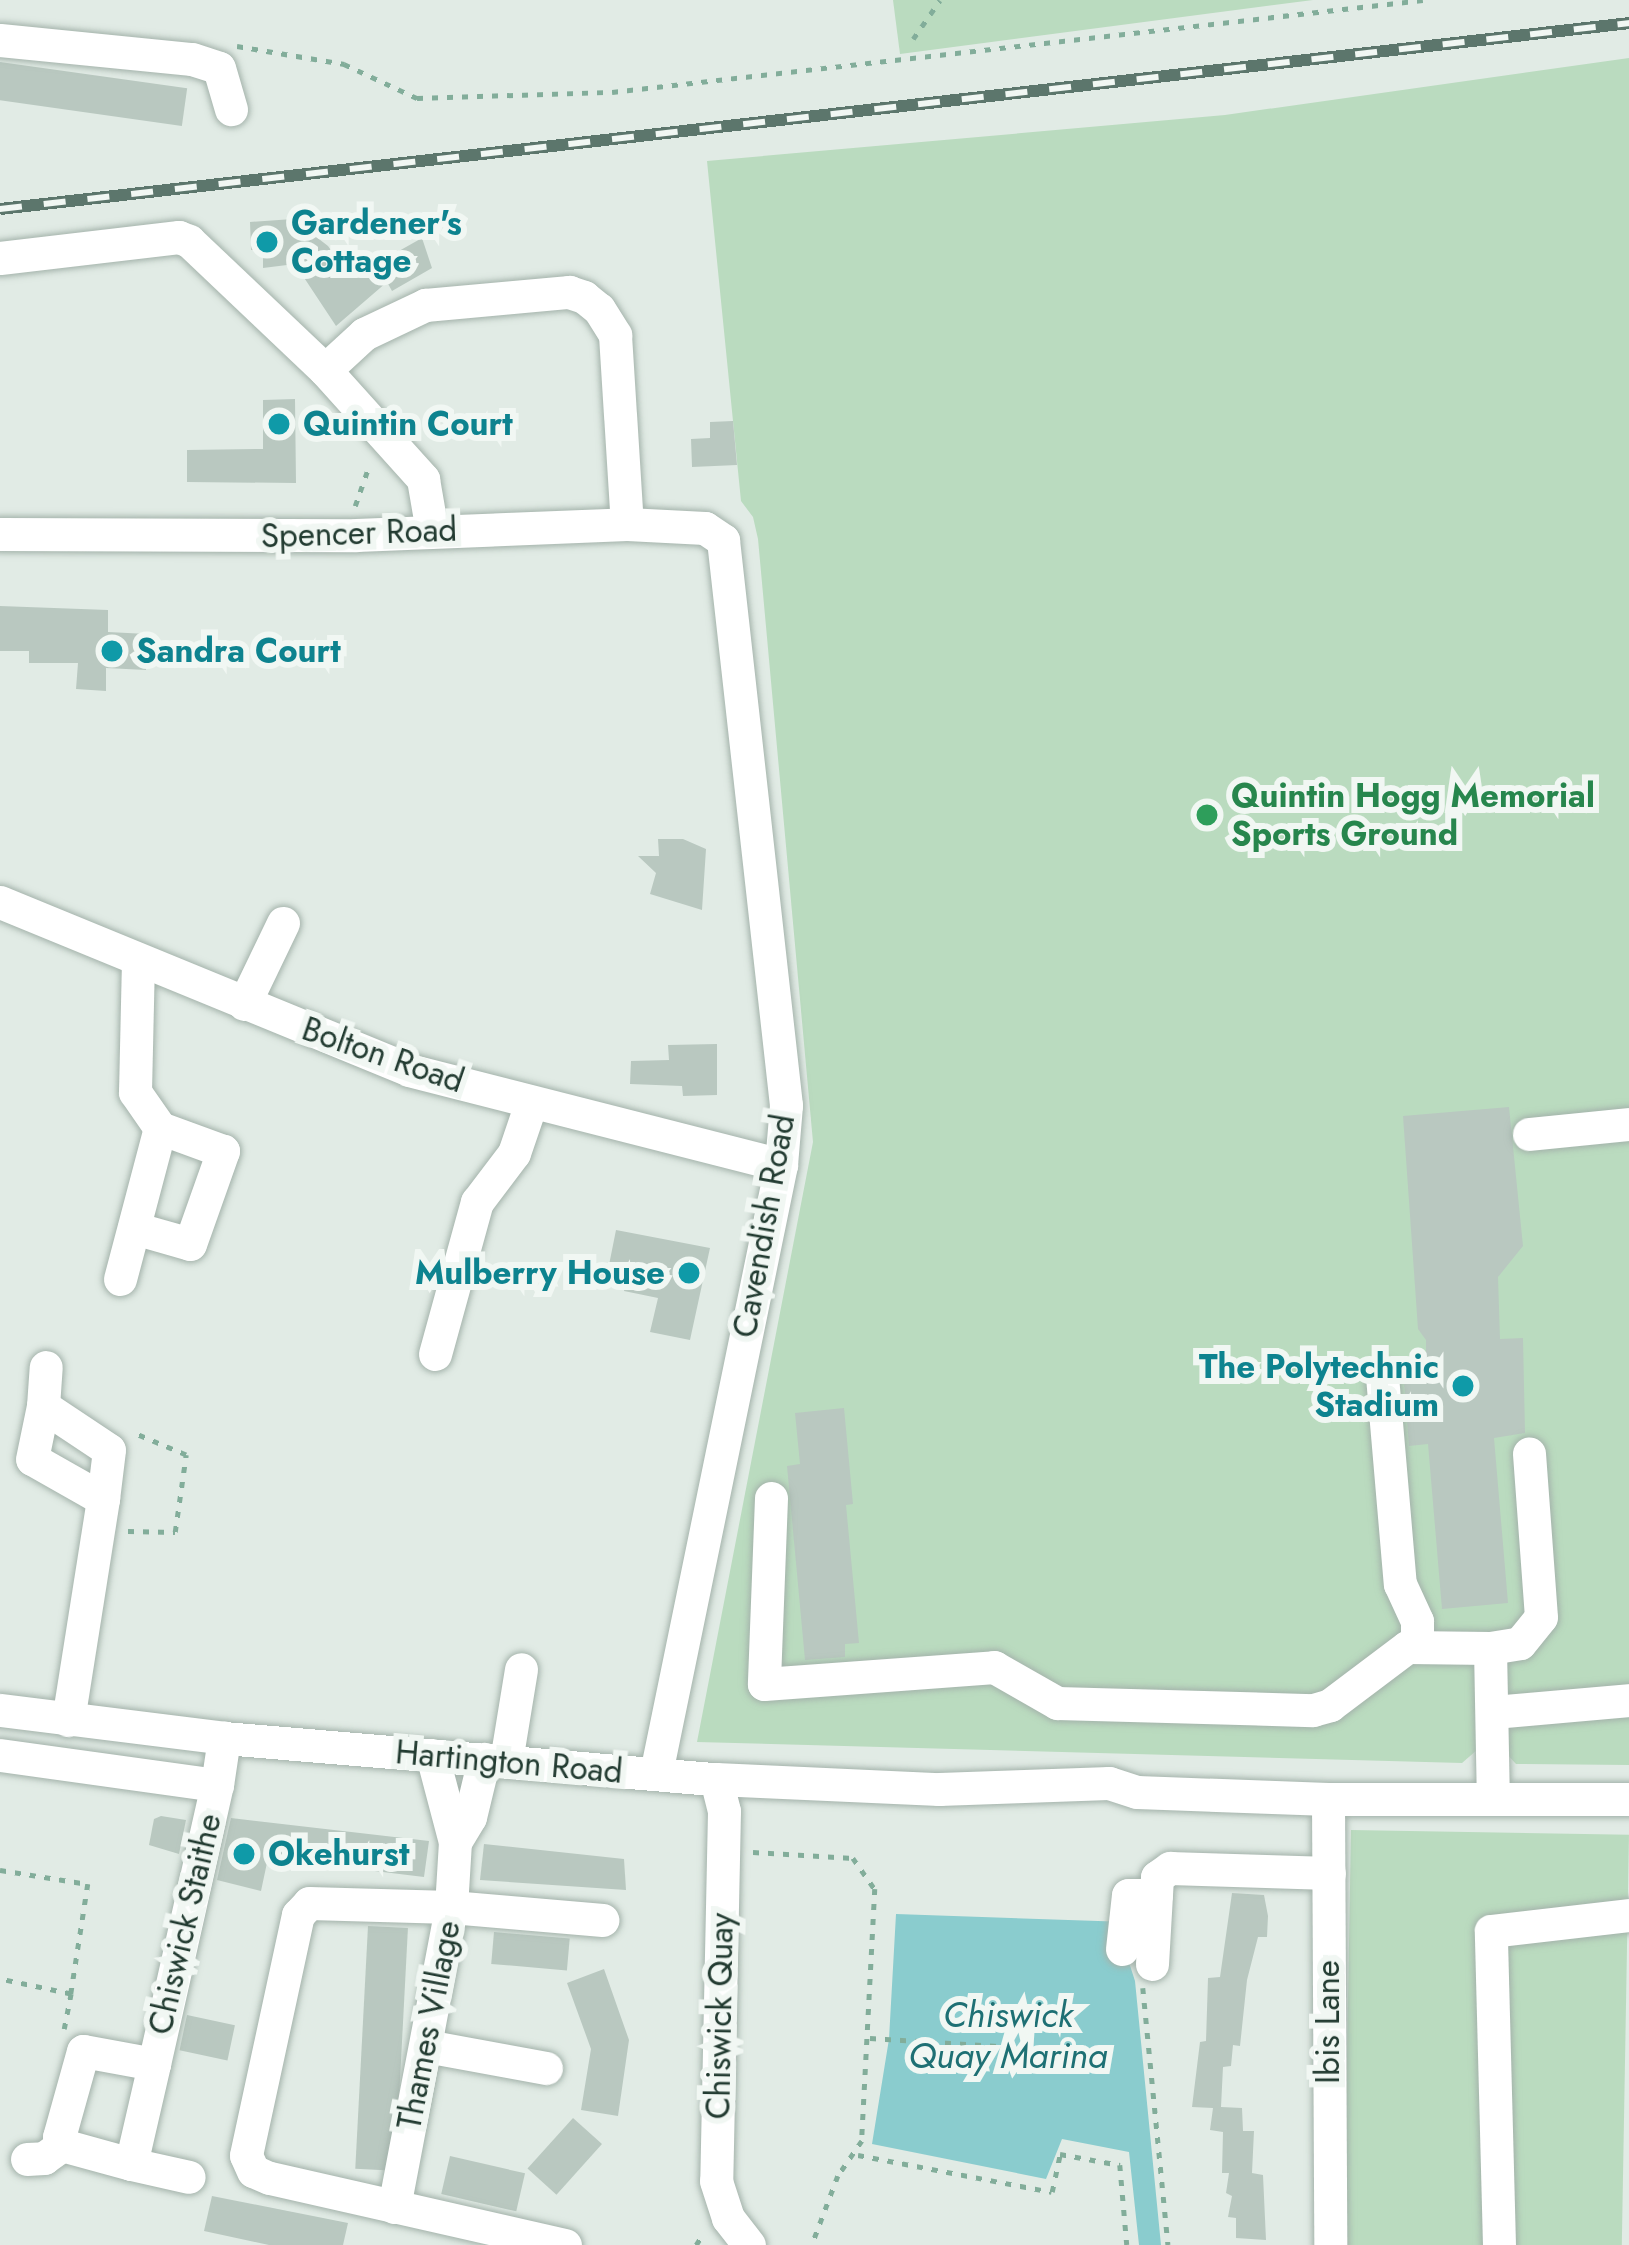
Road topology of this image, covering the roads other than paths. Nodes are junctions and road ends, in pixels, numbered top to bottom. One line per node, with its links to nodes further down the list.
1 (0, 40): 2 (street)
2 (231, 109)
3 (0, 258): 4 (street)
4 (325, 370): 5 (street); 6 (street)
5 (627, 524): 6 (street, Spencer Road); 8 (street, Spencer Road)
6 (432, 532): 7 (street, Spencer Road)
7 (0, 533)
8 (718, 533): 17 (street, Cavendish Road)
9 (0, 902): 11 (street, Bolton Road)
10 (283, 923): 12 (street)
11 (138, 962): 12 (street, Bolton Road); 15 (street)
12 (244, 1004): 13 (street, Bolton Road)
13 (530, 1103): 17 (street, Bolton Road); 20 (street)
14 (1629, 1124): 16 (street)
15 (160, 1128): 18 (street); 18 (street)
16 (1529, 1134)
17 (781, 1165): 38 (street, Cavendish Road)
18 (134, 1228): 19 (street)
19 (120, 1279)
20 (435, 1354)
21 (46, 1367): 23 (street)
22 (1382, 1376): 27 (street)
23 (43, 1406): 26 (street); 26 (street)
24 (1529, 1453): 28 (street)
25 (771, 1498): 27 (street)
26 (103, 1499): 33 (street)
27 (1418, 1646): 28 (street)
28 (1490, 1648): 32 (street)
29 (521, 1669): 37 (street, Thames Village)
30 (1629, 1700): 32 (street)
31 (0, 1710): 33 (street, Hartington Road)
32 (1492, 1712): 42 (street)
33 (68, 1720): 34 (street, Hartington Road)
34 (224, 1738): 36 (street, Hartington Road); 40 (street, Chiswick Staithe)
35 (0, 1755): 40 (street, Chiswick Staithe)
36 (432, 1755): 37 (street, Hartington Road); 44 (street, Thames Village)
37 (495, 1760): 38 (street, Hartington Road); 44 (street, Thames Village)
38 (656, 1773): 39 (street, Hartington Road)
39 (716, 1779): 41 (street, Hartington Road); 61 (street, Chiswick Quay)
40 (217, 1785): 53 (street, Chiswick Staithe)
41 (1328, 1799): 42 (street, Hartington Road); 45 (street, Ibis Lane)
42 (1493, 1799): 43 (street, Hartington Road)
43 (1629, 1799)
44 (455, 1842): 47 (street, Thames Village)
45 (1329, 1873): 46 (street); 62 (street, Ibis Lane)
46 (1156, 1895): 50 (street); 51 (street)
47 (451, 1907): 49 (street); 52 (street, Thames Village); 59 (street)
48 (1629, 1915): 63 (street)
49 (602, 1920)
50 (1122, 1948)
51 (1152, 1964)
52 (426, 2046): 54 (street); 59 (street, Thames Village)
53 (154, 2064): 55 (street, Chiswick Staithe); 57 (street, Chiswick Staithe)
54 (546, 2068)
55 (62, 2145): 56 (street); 57 (street)
56 (27, 2159)
57 (131, 2164): 58 (street)
58 (188, 2176)
59 (394, 2207): 60 (street)
60 (565, 2245)
61 (749, 2245)
62 (1330, 2245)
63 (1499, 2245)

